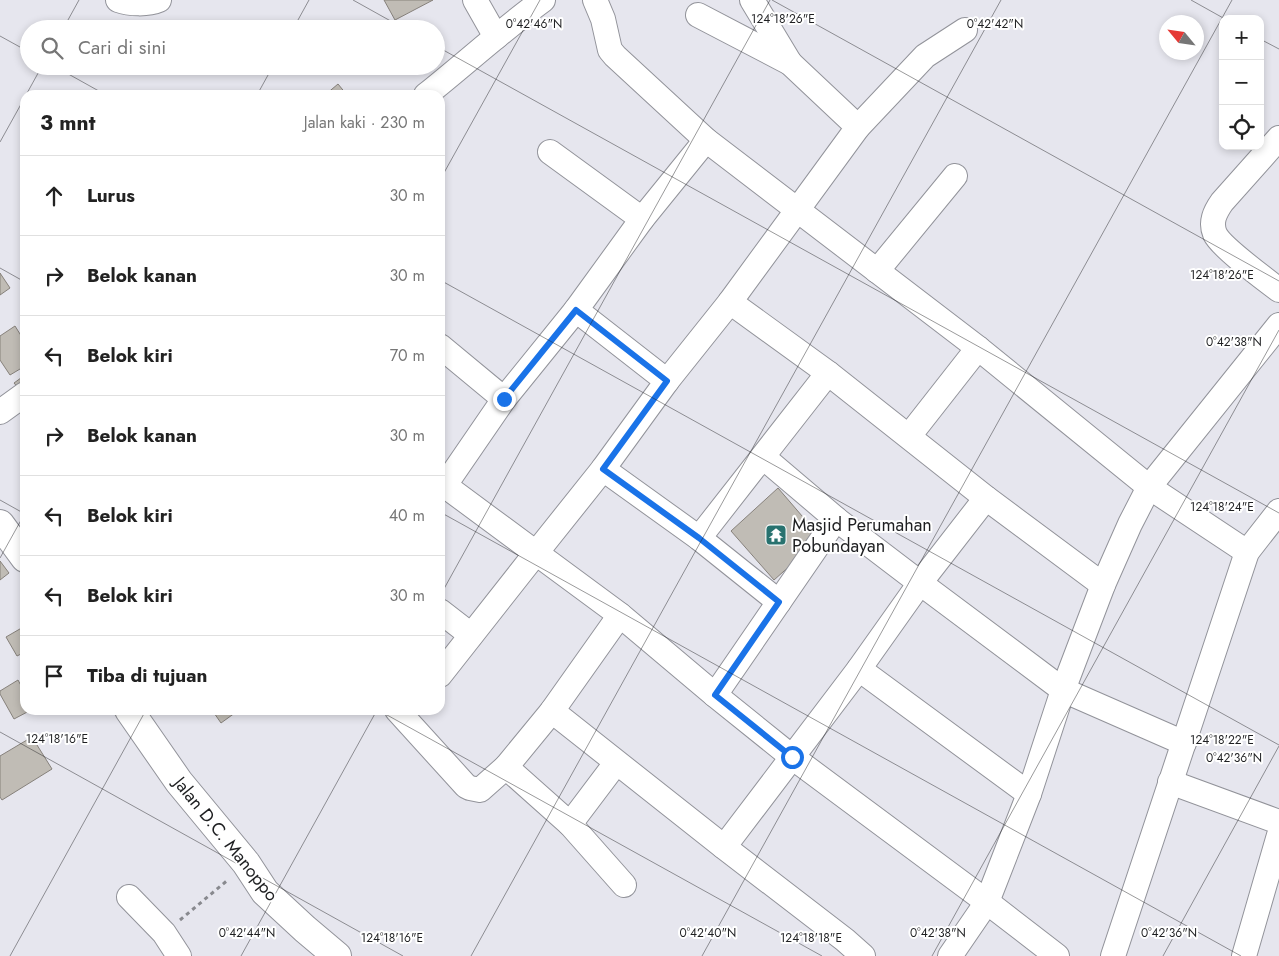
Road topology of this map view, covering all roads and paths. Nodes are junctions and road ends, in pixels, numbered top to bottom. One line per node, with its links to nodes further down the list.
1 (118, 0): 2 (street)
2 (159, 0)
3 (475, 0): 9 (street)
4 (543, 0): 9 (street)
5 (595, 0): 14 (street)
6 (752, 0): 10 (street)
7 (698, 15): 10 (street)
8 (965, 30): 12 (street)
9 (496, 37): 11 (street)
10 (790, 63): 12 (street)
11 (432, 90)
12 (858, 127): 17 (street)
13 (1279, 138): 20 (street)
14 (706, 140): 17 (street); 18 (street)
15 (550, 152): 18 (street)
16 (955, 176): 19 (street)
17 (797, 209): 19 (street); 21 (street)
18 (642, 219): 22 (street)
19 (877, 271): 24 (street)
20 (1279, 290)
21 (730, 302): 26 (street); 27 (street)
22 (576, 310): 27 (street); 29 (street)
23 (1279, 324): 36 (street)
24 (978, 348): 31 (street); 36 (street)
25 (445, 350): 29 (street)
26 (828, 373): 31 (street); 32 (street)
27 (667, 381): 33 (street)
28 (20, 398): 30 (street)
29 (504, 399): 34 (street)
30 (0, 412)
31 (909, 436): 37 (street)
32 (763, 457): 39 (street); 41 (street)
33 (603, 469): 41 (street); 44 (street)
34 (445, 480)
35 (445, 486): 44 (street)
36 (1149, 486): 43 (street); 46 (street)
37 (986, 498): 45 (street); 46 (street)
38 (1279, 511): 43 (street)
39 (836, 519): 45 (street); 47 (street)
40 (0, 524): 42 (highway)
41 (699, 538): 47 (street)
42 (20, 551)
43 (1246, 552): 58 (street)
44 (536, 553): 49 (street); 50 (street)
45 (920, 583): 52 (street); 53 (street)
46 (1103, 585): 53 (street)
47 (779, 602): 54 (street)
48 (445, 615): 50 (street)
49 (620, 616): 54 (street); 55 (street)
50 (471, 635): 51 (street)
51 (445, 669)
52 (859, 670): 59 (street); 63 (street)
53 (1064, 690): 58 (street); 63 (street)
54 (715, 695): 59 (street)
55 (552, 711): 60 (street); 61 (street)
56 (132, 715): 68 (highway, Jalan D.C. Manoppo)
57 (407, 715): 61 (street)
58 (1184, 743): 62 (street)
59 (792, 757): 67 (street); 71 (street)
60 (616, 763): 65 (street); 67 (street)
61 (506, 767): 65 (street)
62 (1170, 782): 64 (street); 78 (street)
63 (1030, 794): 71 (street)
64 (1279, 822)
65 (570, 824): 69 (street)
66 (1279, 835): 79 (street)
67 (724, 848): 75 (street)
68 (246, 863): 72 (path); 74 (highway, Jalan D.C. Manoppo)
69 (624, 885)
70 (129, 897): 72 (street)
71 (988, 902): 76 (street); 77 (street)
72 (164, 933): 73 (street)
73 (179, 956)
74 (337, 956)
75 (863, 956)
76 (950, 956)
77 (1057, 956)
78 (1113, 956)
79 (1244, 956)

